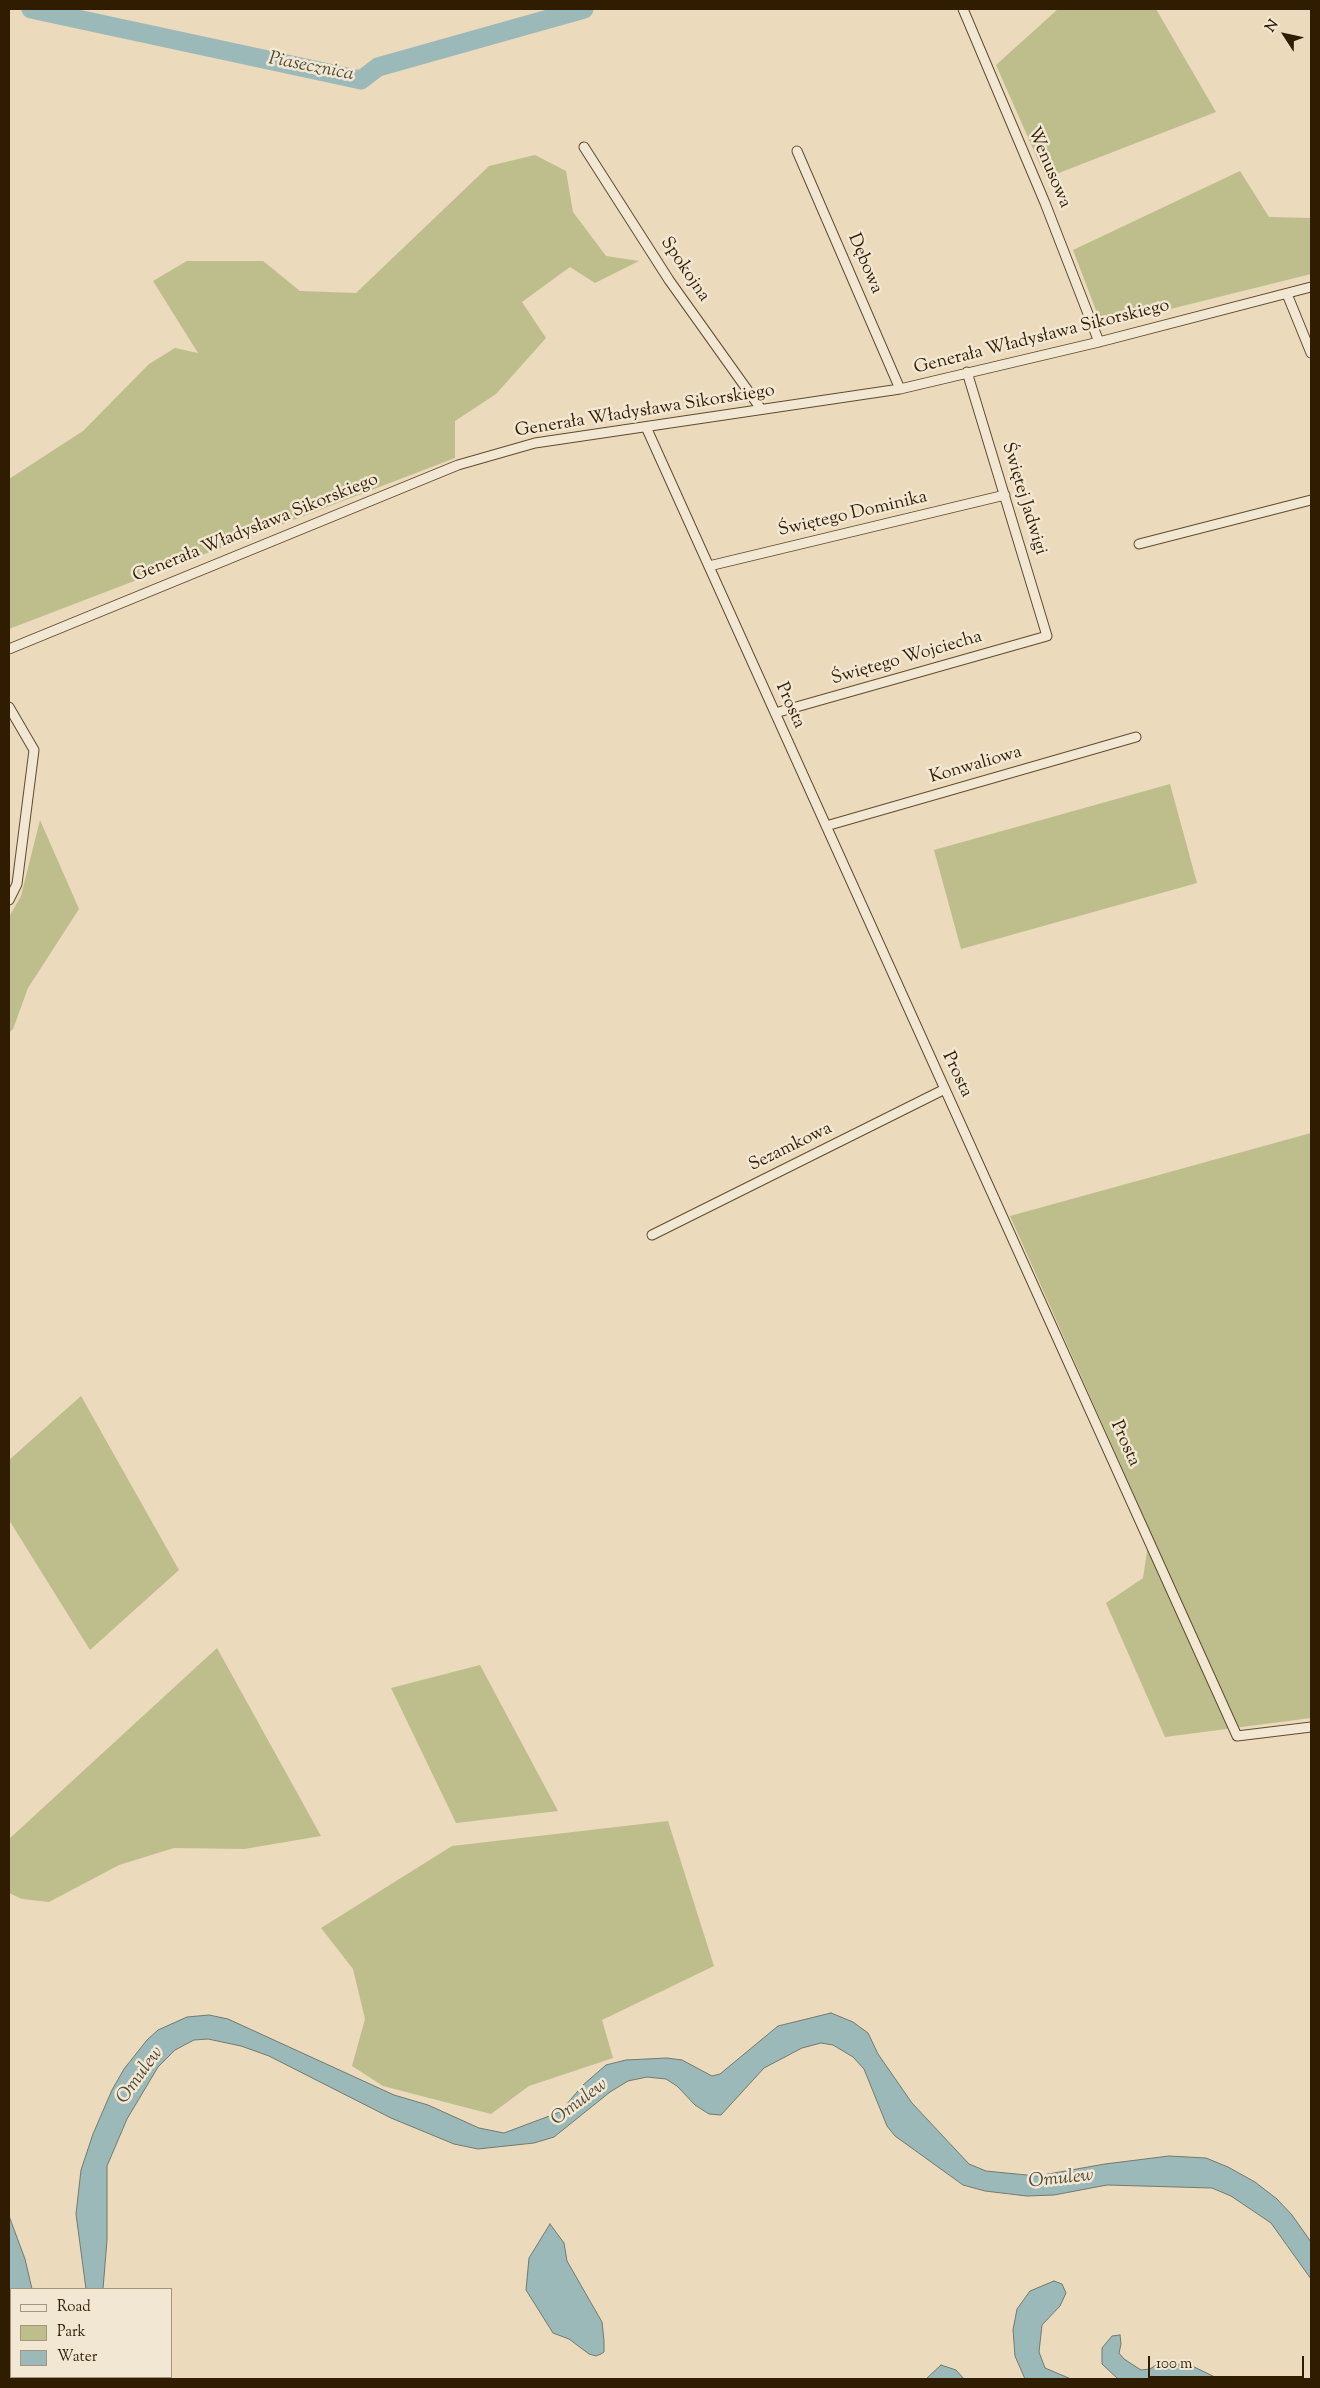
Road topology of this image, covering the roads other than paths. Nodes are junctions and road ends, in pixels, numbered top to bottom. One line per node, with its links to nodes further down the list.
1 (963, 9): 6 (street, Wenusowa)
2 (584, 147): 10 (street, Spokojna)
3 (797, 151): 9 (street, Dębowa)
4 (1311, 287): 5 (street, Generała Władysława Sikorskiego)
5 (1287, 294): 6 (street, Generała Władysława Sikorskiego); 7 (street)
6 (1099, 342): 8 (street, Generała Władysława Sikorskiego)
7 (1311, 353)
8 (967, 372): 9 (street, Generała Władysława Sikorskiego); 12 (street, Świętej Jadwigi)
9 (900, 389): 10 (street, Generała Władysława Sikorskiego)
10 (761, 409): 11 (street, Generała Władysława Sikorskiego)
11 (646, 427): 15 (street, Prosta); 17 (street, Generała Władysława Sikorskiego)
12 (1005, 496): 15 (street, Świętego Dominika); 16 (street, Świętej Jadwigi)
13 (1311, 500): 14 (street)
14 (1139, 544)
15 (709, 566): 19 (street, Prosta)
16 (1047, 636): 19 (street, Świętego Wojciecha)
17 (9, 649)
18 (9, 707): 22 (street)
19 (775, 714): 21 (street, Prosta)
20 (1136, 737): 21 (street, Konwaliowa)
21 (826, 826): 23 (street, Prosta)
22 (9, 900)
23 (945, 1090): 24 (street, Sezamkowa); 25 (street, Prosta)
24 (652, 1235)
25 (1311, 1727)

